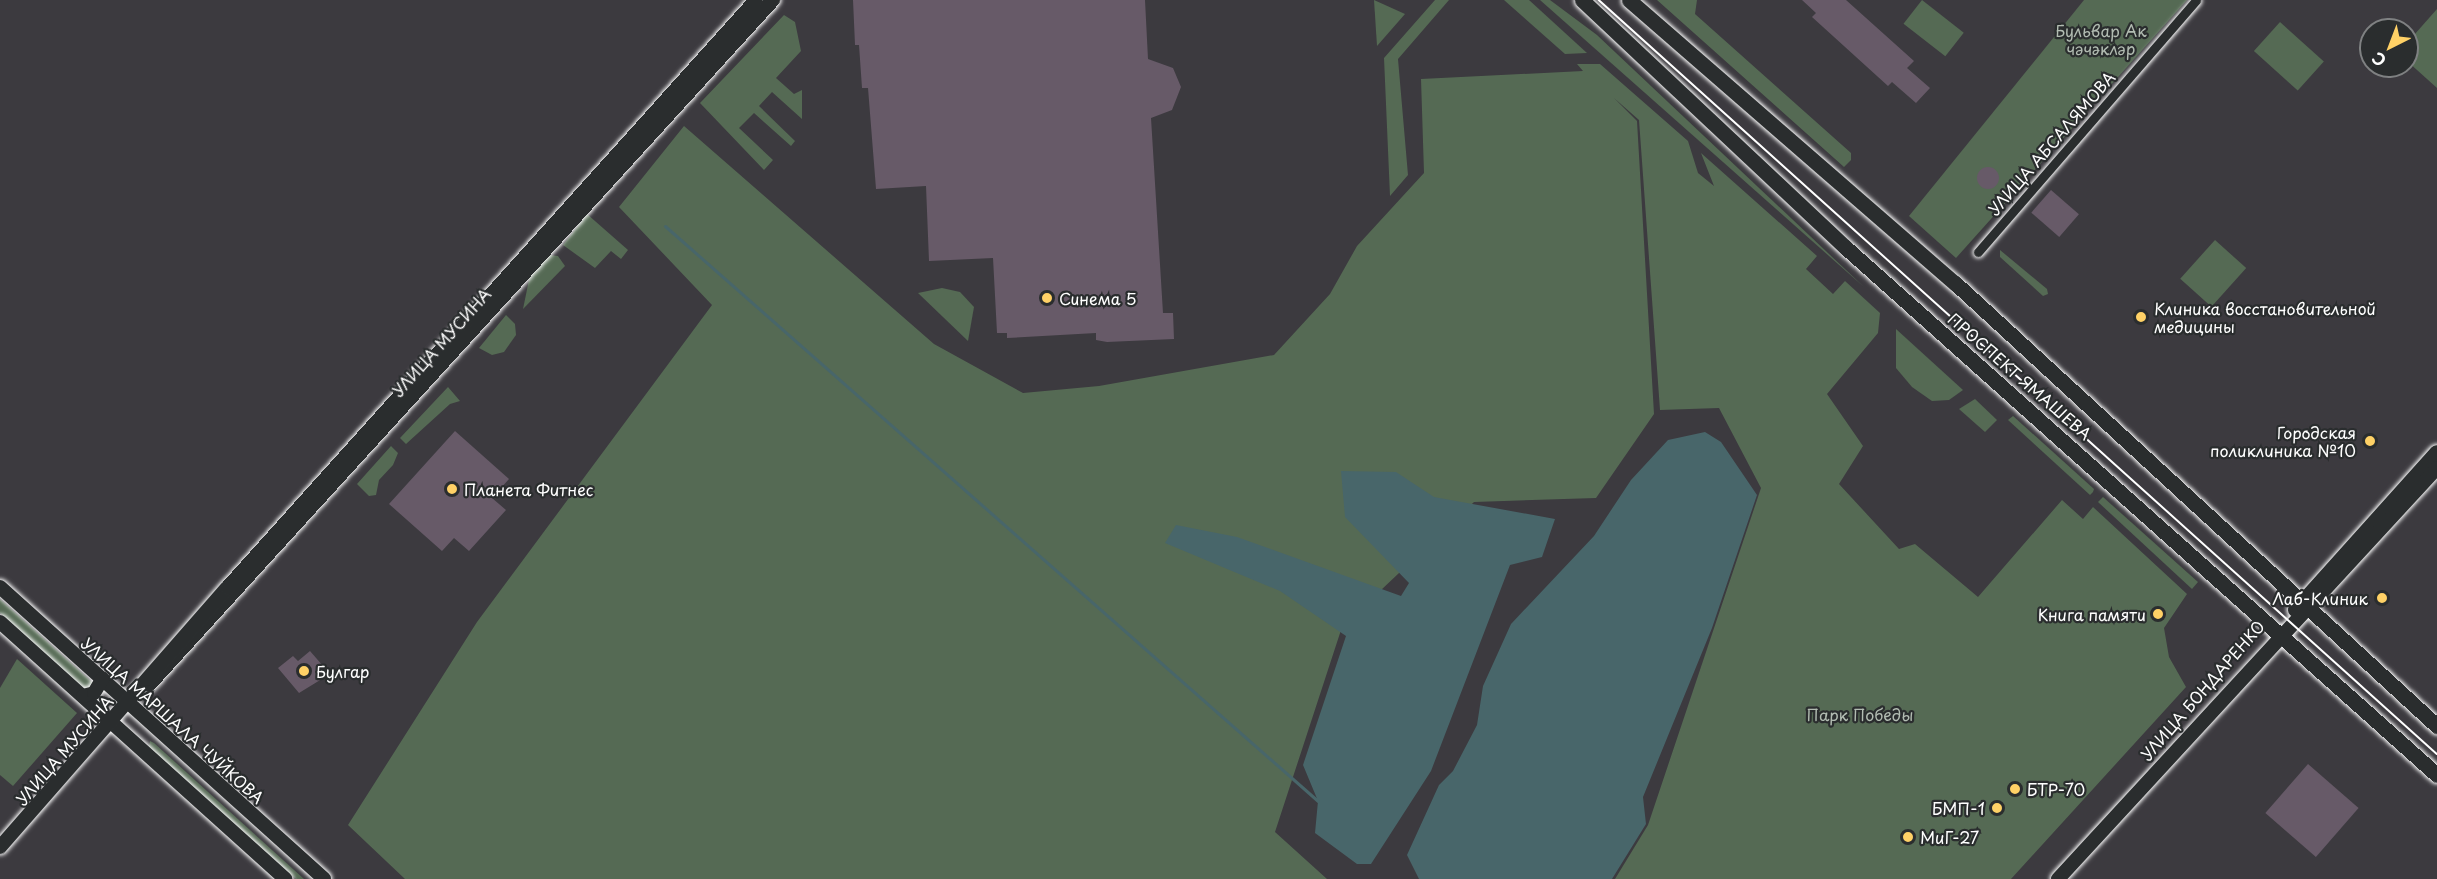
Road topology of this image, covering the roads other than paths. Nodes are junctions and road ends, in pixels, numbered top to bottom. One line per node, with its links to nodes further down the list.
1 (756, 0): 15 (street, УЛИЦА МУСИНА)
2 (773, 0): 15 (street, УЛИЦА МУСИНА)
3 (1582, 0): 12 (main road, ПРОСПЕКТ ЯМАШЕВА)
4 (1629, 0): 10 (main road, ПРОСПЕКТ ЯМАШЕВА)
5 (2196, 0): 6 (street, УЛИЦА АБСАЛЯМОВА)
6 (1978, 252)
7 (2437, 452): 10 (street, УЛИЦА БОНДАРЕНКО)
8 (2437, 468): 10 (street, УЛИЦА БОНДАРЕНКО)
9 (0, 586): 13 (street, УЛИЦА МАРШАЛА ЧУЙКОВА)
10 (2304, 606): 12 (street, УЛИЦА БОНДАРЕНКО); 17 (main road, ПРОСПЕКТ ЯМАШЕВА)
11 (0, 622): 14 (street)
12 (2279, 633): 18 (main road, ПРОСПЕКТ ЯМАШЕВА); 22 (street, УЛИЦА БОНДАРЕНКО)
13 (103, 678): 14 (street); 15 (street, УЛИЦА МАРШАЛА ЧУЙКОВА)
14 (82, 696): 16 (street)
15 (128, 702): 16 (street, УЛИЦА МУСИНА); 21 (street, УЛИЦА МАРШАЛА ЧУЙКОВА)
16 (111, 722): 19 (street, УЛИЦА МУСИНА); 20 (street)
17 (2437, 726)
18 (2437, 775)
19 (0, 847)
20 (285, 879)
21 (324, 879)
22 (2058, 879)

